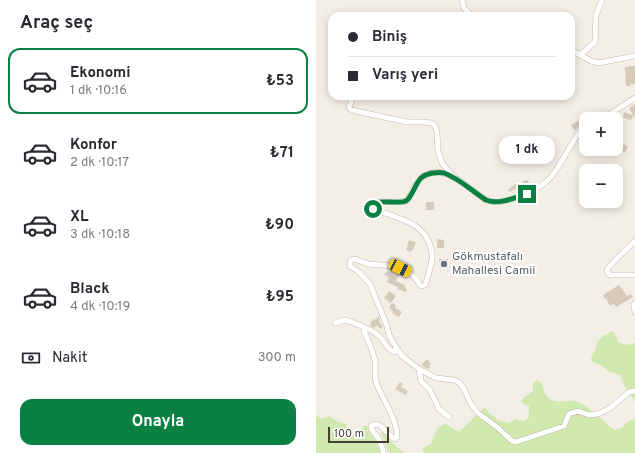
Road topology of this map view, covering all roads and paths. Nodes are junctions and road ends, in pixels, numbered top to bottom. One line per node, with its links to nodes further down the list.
1 (462, 0): 3 (street)
2 (602, 0): 5 (street)
3 (468, 12)
4 (575, 52): 5 (street)
5 (580, 55): 6 (street)
6 (635, 56)
7 (635, 98): 9 (street)
8 (352, 100): 11 (street)
9 (613, 112)
10 (579, 133): 11 (street)
11 (454, 178): 18 (street)
12 (635, 241): 13 (street)
13 (635, 275)
14 (635, 303): 15 (street)
15 (635, 312)
16 (335, 323): 17 (street)
17 (366, 328): 18 (street); 22 (street)
18 (396, 347): 19 (street)
19 (419, 369): 20 (street); 21 (street)
20 (635, 391)
21 (449, 417)
22 (384, 453)

